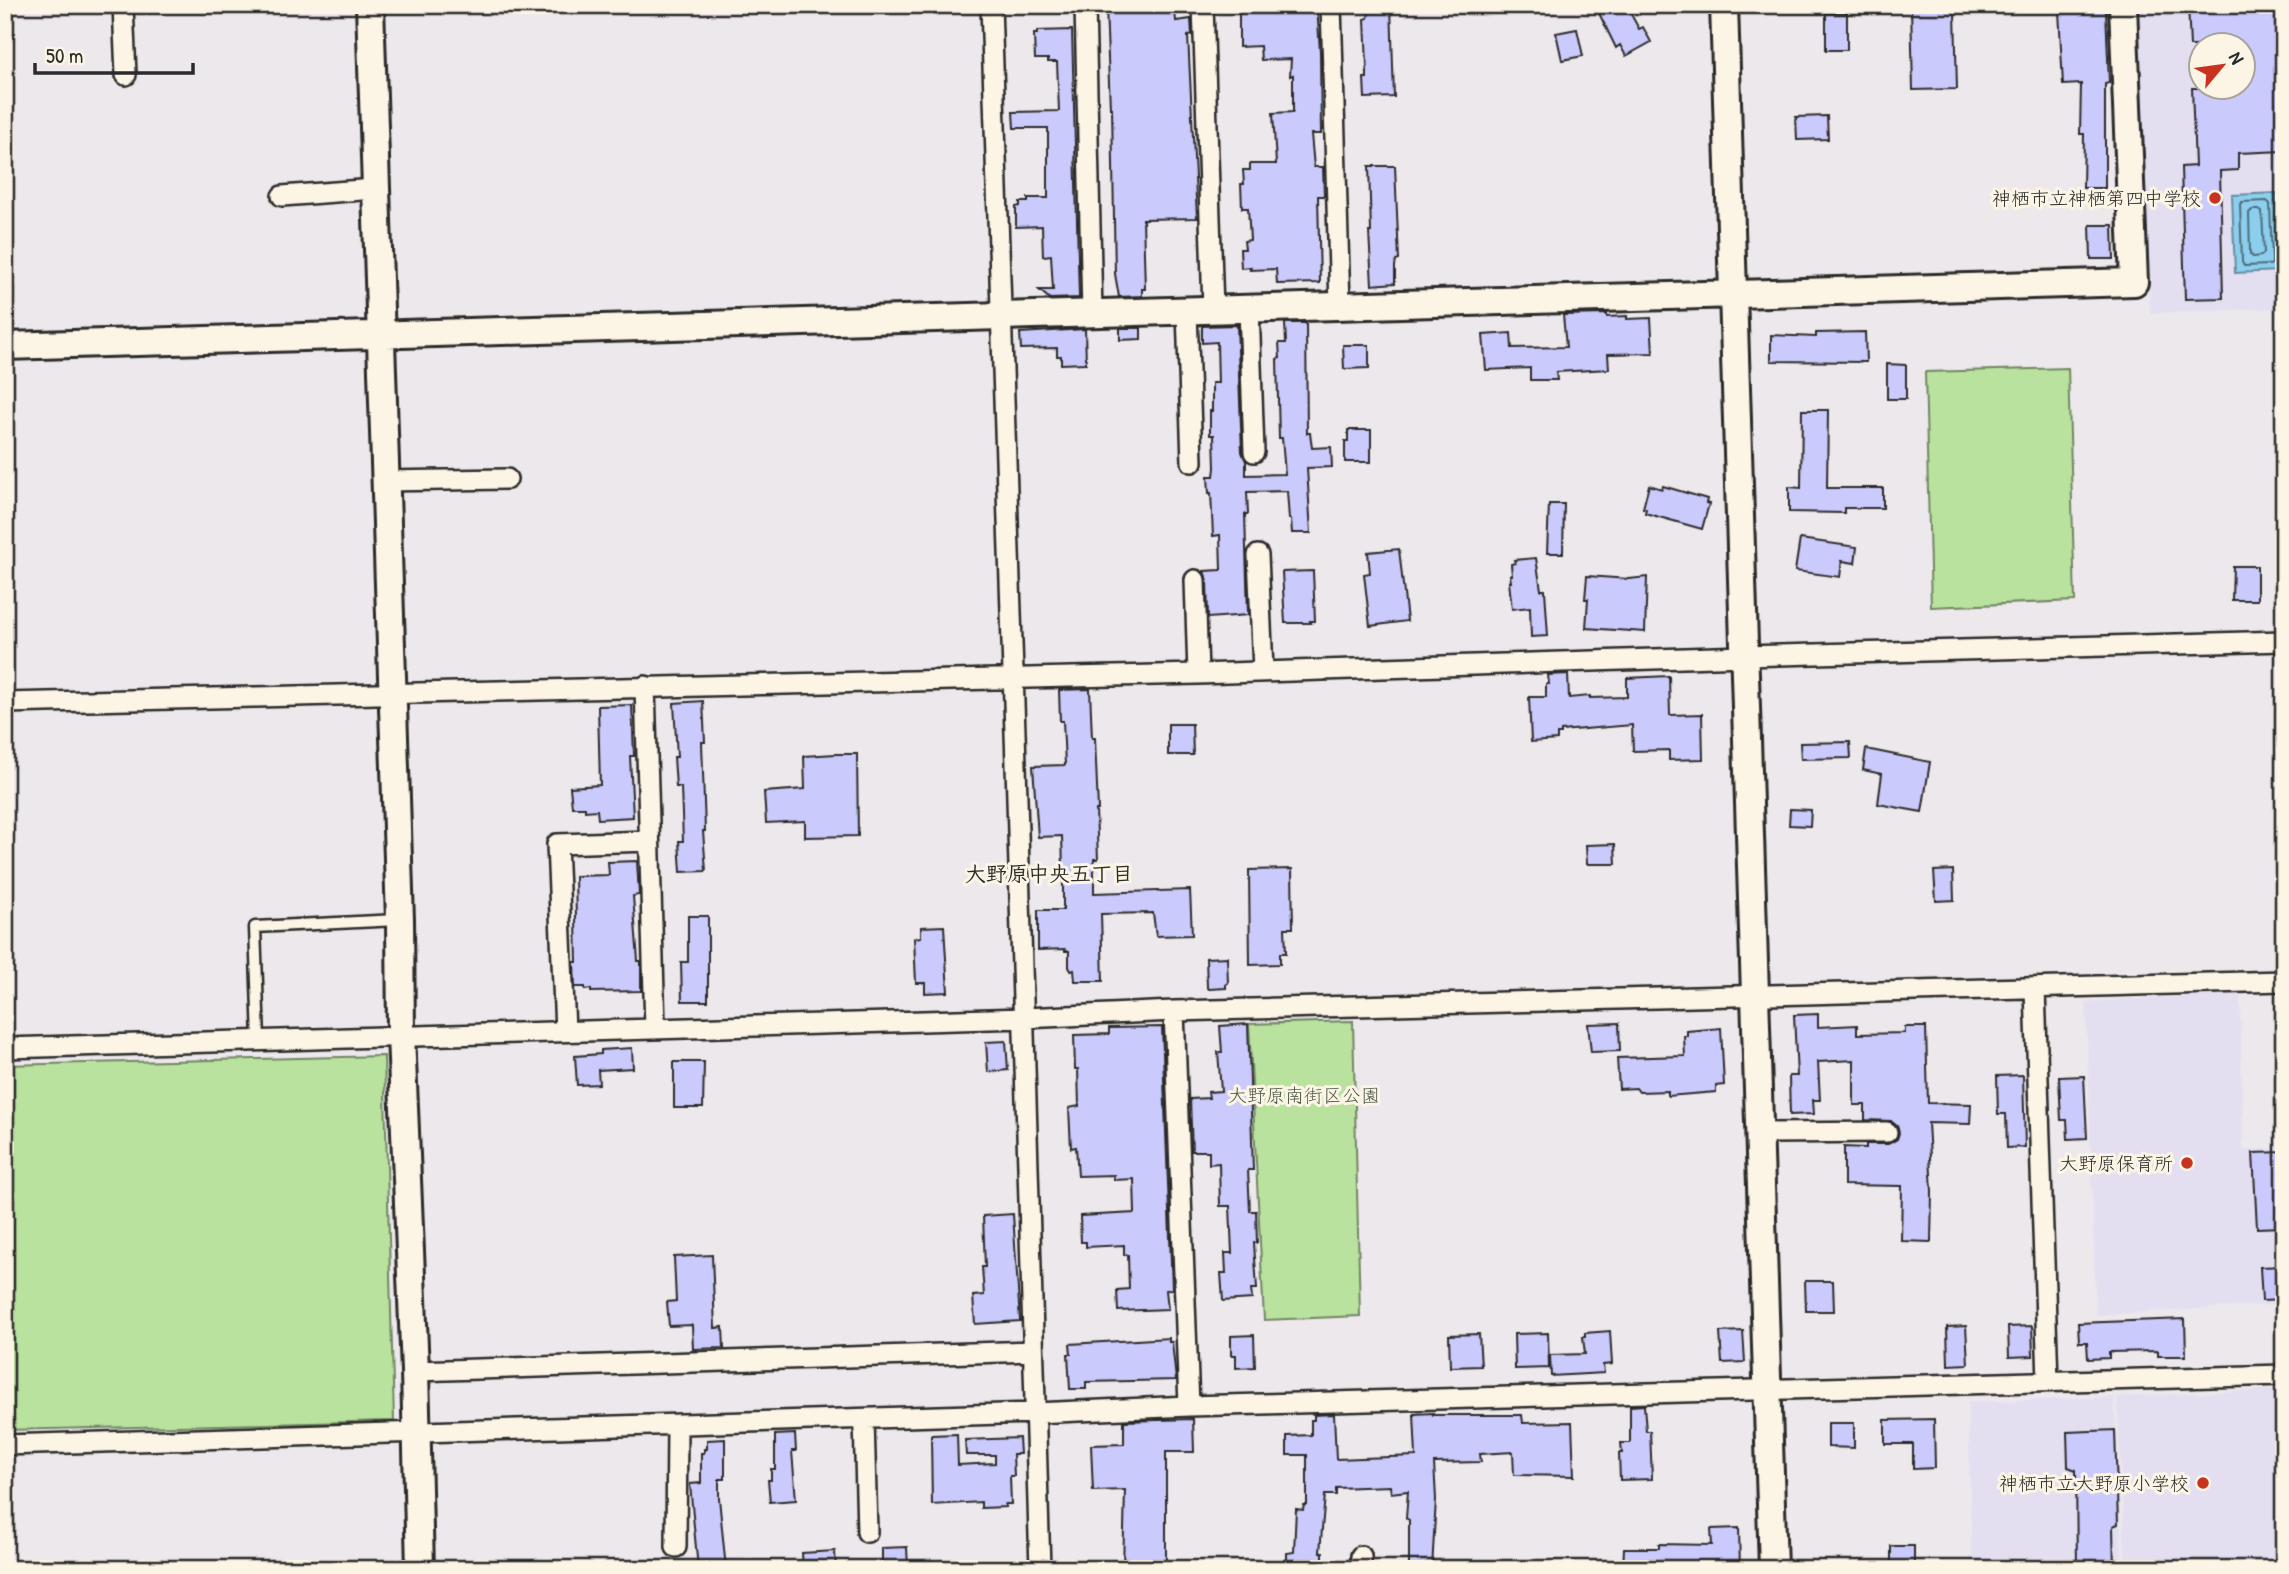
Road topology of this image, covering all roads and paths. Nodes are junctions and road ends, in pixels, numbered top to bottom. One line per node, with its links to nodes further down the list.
1 (123, 5): 9 (street)
2 (370, 5): 10 (street)
3 (991, 5): 18 (street)
4 (1084, 5): 17 (street)
5 (1203, 5): 15 (street)
6 (1331, 5): 13 (street)
7 (1724, 5): 12 (street)
8 (2123, 5): 12 (street)
9 (126, 75)
10 (375, 188): 11 (street); 19 (street)
11 (282, 196)
12 (1732, 295): 13 (street); 28 (street)
13 (1340, 305): 14 (street)
14 (1249, 308): 15 (street); 21 (street)
15 (1213, 309): 16 (street)
16 (1187, 311): 17 (street); 22 (street)
17 (1092, 313): 18 (street)
18 (1003, 317): 19 (street); 31 (street)
19 (380, 335): 20 (street); 24 (street)
20 (5, 346)
21 (1254, 452)
22 (1192, 462)
23 (507, 479): 24 (street)
24 (384, 481): 33 (street)
25 (1258, 555): 29 (street)
26 (1195, 580): 30 (street)
27 (2284, 641): 28 (street)
28 (1745, 656): 29 (street); 39 (street)
29 (1263, 671): 30 (street)
30 (1198, 674): 31 (street)
31 (1012, 677): 32 (street); 41 (street)
32 (645, 686): 33 (street); 35 (street)
33 (391, 692): 34 (street); 36 (street)
34 (5, 703)
35 (649, 841): 42 (street); 43 (street)
36 (400, 920): 44 (street); 45 (lane)
37 (2284, 981): 38 (street)
38 (2035, 989): 39 (street); 52 (street)
39 (1755, 997): 40 (street); 48 (street)
40 (1174, 1011): 41 (street); 54 (street)
41 (1024, 1018): 42 (street); 49 (street)
42 (655, 1028): 43 (street)
43 (565, 1031): 44 (street)
44 (401, 1035): 45 (street); 50 (street)
45 (259, 1040): 46 (street)
46 (5, 1048)
47 (1887, 1132): 48 (street)
48 (1759, 1133): 53 (street)
49 (1033, 1351): 50 (street); 55 (street)
50 (415, 1371): 58 (street)
51 (2284, 1375): 52 (street)
52 (2048, 1381): 53 (street)
53 (1766, 1389): 54 (street); 64 (street)
54 (1189, 1406): 55 (street)
55 (1035, 1413): 56 (street); 63 (street)
56 (864, 1419): 57 (street); 60 (street)
57 (677, 1425): 58 (street); 61 (street)
58 (416, 1433): 59 (street); 62 (street)
59 (5, 1445)
60 (867, 1532)
61 (676, 1547)
62 (420, 1569)
63 (1040, 1569)
64 (1773, 1569)

